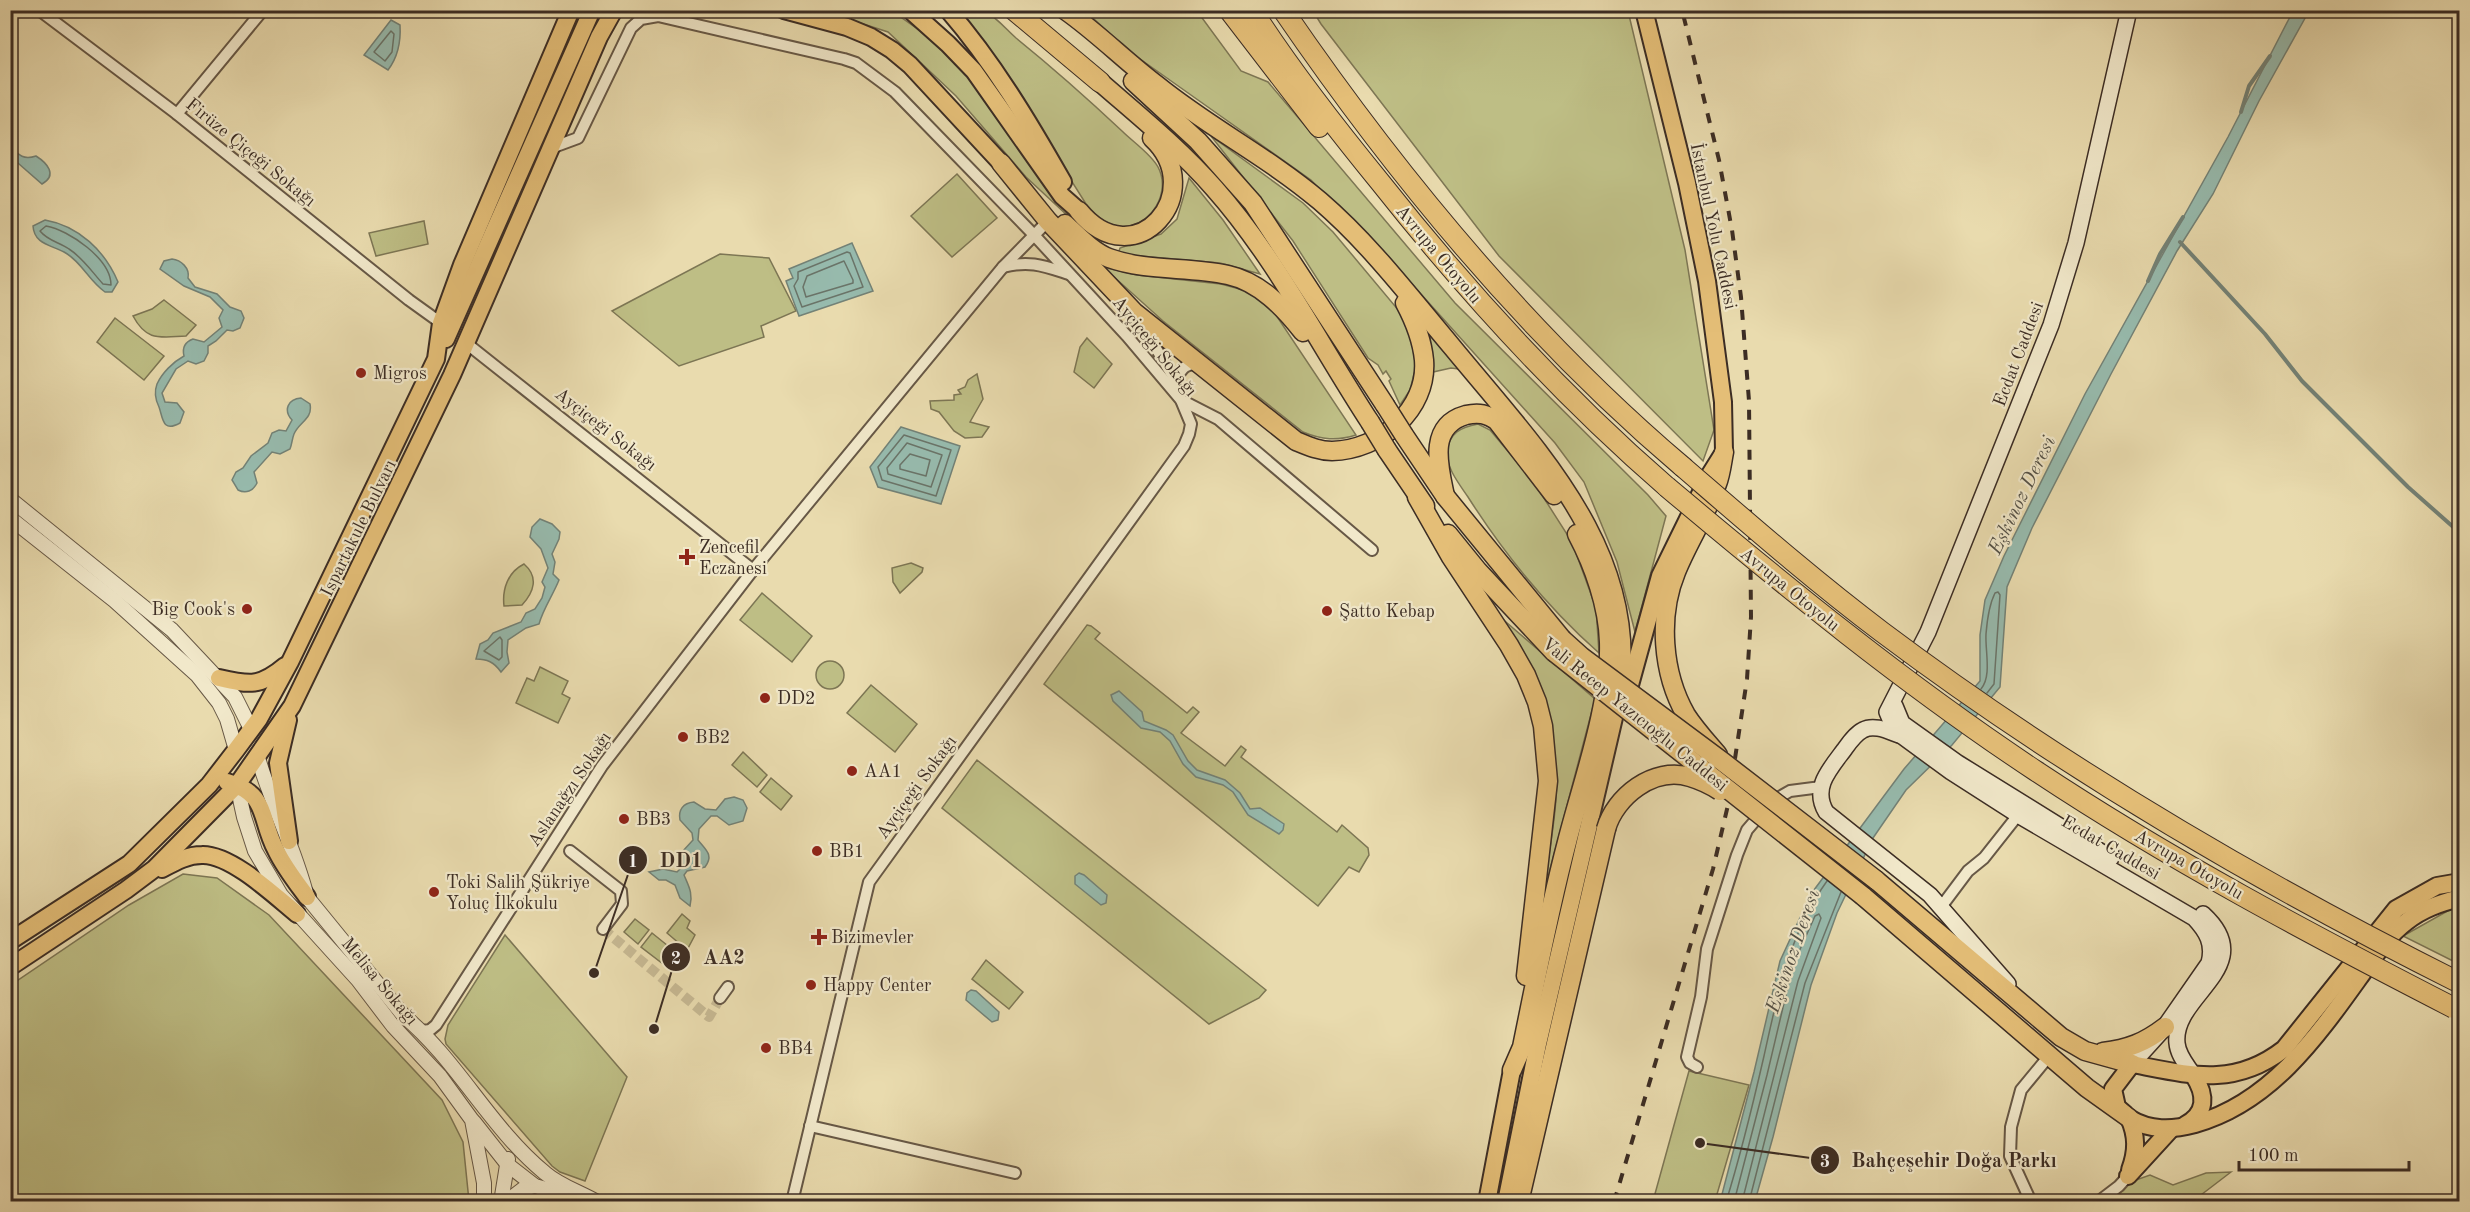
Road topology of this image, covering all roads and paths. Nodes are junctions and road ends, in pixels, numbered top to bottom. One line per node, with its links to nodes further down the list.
1 (39, 10): 18 (street, Firüze Çiçeği Sokağı)
2 (263, 10): 18 (street)
3 (571, 10): 29 (main road, Ispartakule Bulvarı)
4 (592, 10): 31 (main road)
5 (614, 10): 19 (main road, Ispartakule Bulvarı)
6 (784, 10): 20 (main road)
7 (910, 10): 21 (main road)
8 (948, 10): 21 (main road)
9 (1014, 10): 17 (highway)
10 (1056, 10): 37 (highway, Vali Recep Yazıcıoğlu Caddesi, bridge)
11 (1065, 10): 25 (highway)
12 (1229, 10): 24 (highway)
13 (1252, 10): 24 (highway, Avrupa Otoyolu)
14 (1644, 10): 36 (main road, İstanbul Yolu Caddesi)
15 (2129, 10): 49 (main road, Ecdat Caddesi)
16 (1284, 12): 70 (highway, Avrupa Otoyolu, bridge)
17 (1100, 82): 21 (highway); 32 (highway)
18 (177, 114): 29 (street, Firüze Çiçeği Sokağı)
19 (551, 148): 23 (street, Ayçiçeği Sokağı); 30 (main road, Ispartakule Bulvarı)
20 (1002, 163): 22 (highway); 32 (highway)
21 (1079, 212)
22 (1048, 221): 23 (street); 28 (highway)
23 (1034, 235): 26 (street); 27 (street, Ayçiçeği Sokağı)
24 (1425, 239): 73 (highway, Avrupa Otoyolu, bridge)
25 (1384, 266): 33 (highway); 47 (highway)
26 (1002, 267): 27 (street); 42 (street)
27 (1070, 274): 35 (street, Ayçiçeği Sokağı)
28 (1134, 312): 33 (highway); 34 (street)
29 (441, 323): 31 (main road, Ispartakule Bulvarı)
30 (466, 343): 42 (street, Ayçiçeği Sokağı); 46 (main road, Ispartakule Bulvarı)
31 (436, 359): 44 (main road, Ispartakule Bulvarı)
32 (1329, 360): 38 (highway, Vali Recep Yazıcıoğlu Caddesi, bridge)
33 (1198, 364): 34 (street)
34 (1175, 380): 35 (street)
35 (1181, 400): 41 (street); 85 (street, Ayçiçeği Sokağı)
36 (1724, 452): 47 (main road); 52 (highway, bridge)
37 (1445, 496): 43 (highway, Vali Recep Yazıcıoğlu Caddesi); 81 (highway)
38 (1418, 497): 43 (highway, Vali Recep Yazıcıoğlu Caddesi); 81 (highway)
39 (10, 500): 45 (street)
40 (10, 518): 50 (street)
41 (1372, 550)
42 (753, 570): 76 (street, Aslanağzı Sokağı)
43 (1558, 646): 52 (highway, Vali Recep Yazıcıoğlu Caddesi, bridge); 57 (highway, Vali Recep Yazıcıoğlu Caddesi, bridge)
44 (290, 662): 45 (main road); 48 (main road, Ispartakule Bulvarı)
45 (219, 678): 48 (street)
46 (292, 706): 51 (main road, Ispartakule Bulvarı); 59 (main road)
47 (1616, 709): 98 (main road)
48 (251, 729): 50 (main road, Ispartakule Bulvarı); 51 (main road)
49 (1910, 738): 53 (main road, Ecdat Caddesi); 56 (main road)
50 (236, 750): 54 (main road, Ispartakule Bulvarı); 55 (main road)
51 (258, 758): 55 (main road, Ispartakule Bulvarı); 59 (street, Melisa Sokağı)
52 (1723, 762): 74 (highway, Vali Recep Yazıcıoğlu Caddesi, bridge)
53 (1955, 768): 58 (main road, Ecdat Caddesi); 82 (main road, Ecdat Caddesi)
54 (208, 784): 55 (main road); 68 (main road, Ispartakule Bulvarı)
55 (237, 785): 62 (main road, Ispartakule Bulvarı); 63 (main road); 66 (street, Melisa Sokağı)
56 (1821, 788): 65 (main road); 80 (street)
57 (1755, 812): 78 (highway, Vali Recep Yazıcıoğlu Caddesi, bridge); 99 (highway, bridge)
58 (2018, 815): 65 (street); 75 (main road, Ecdat Caddesi)
59 (289, 841): 63 (street, Melisa Sokağı)
60 (570, 851): 67 (street)
61 (2460, 882): 82 (main road)
62 (135, 884): 66 (main road); 69 (main road, Ispartakule Bulvarı)
63 (307, 897): 76 (street, Melisa Sokağı)
64 (2460, 898): 87 (main road)
65 (1941, 907): 74 (main road)
66 (297, 914): 84 (street, Melisa Sokağı)
67 (603, 929)
68 (10, 941)
69 (10, 967)
70 (2460, 983)
71 (728, 987): 72 (street)
72 (720, 998)
73 (2457, 1010)
74 (2033, 1014): 77 (highway, Vali Recep Yazıcıoğlu Caddesi)
75 (2164, 1027): 77 (highway); 79 (main road, Ecdat Caddesi)
76 (422, 1031): 86 (street, Melisa Sokağı)
77 (2092, 1054): 79 (highway, Vali Recep Yazıcıoğlu Caddesi)
78 (2049, 1056): 83 (highway, Vali Recep Yazıcıoğlu Caddesi); 100 (street)
79 (2132, 1064): 82 (main road); 83 (main road)
80 (1696, 1067)
81 (1512, 1070): 97 (main road)
82 (2194, 1076): 87 (main road)
83 (2128, 1116): 87 (main road); 90 (main road)
84 (472, 1120): 88 (street); 92 (street, Melisa Sokağı)
85 (810, 1126): 89 (street); 96 (street, Ayçiçeği Sokağı)
86 (501, 1128): 88 (street); 95 (street)
87 (2168, 1128): 90 (main road)
88 (508, 1165): 91 (street); 93 (street)
89 (1015, 1173)
90 (2128, 1176): 101 (street)
91 (535, 1186): 93 (street); 94 (street)
92 (484, 1202)
93 (503, 1202)
94 (592, 1202)
95 (597, 1202)
96 (792, 1202)
97 (1487, 1202)
98 (1506, 1202)
99 (1519, 1202)
100 (2031, 1202)
101 (2098, 1202)

